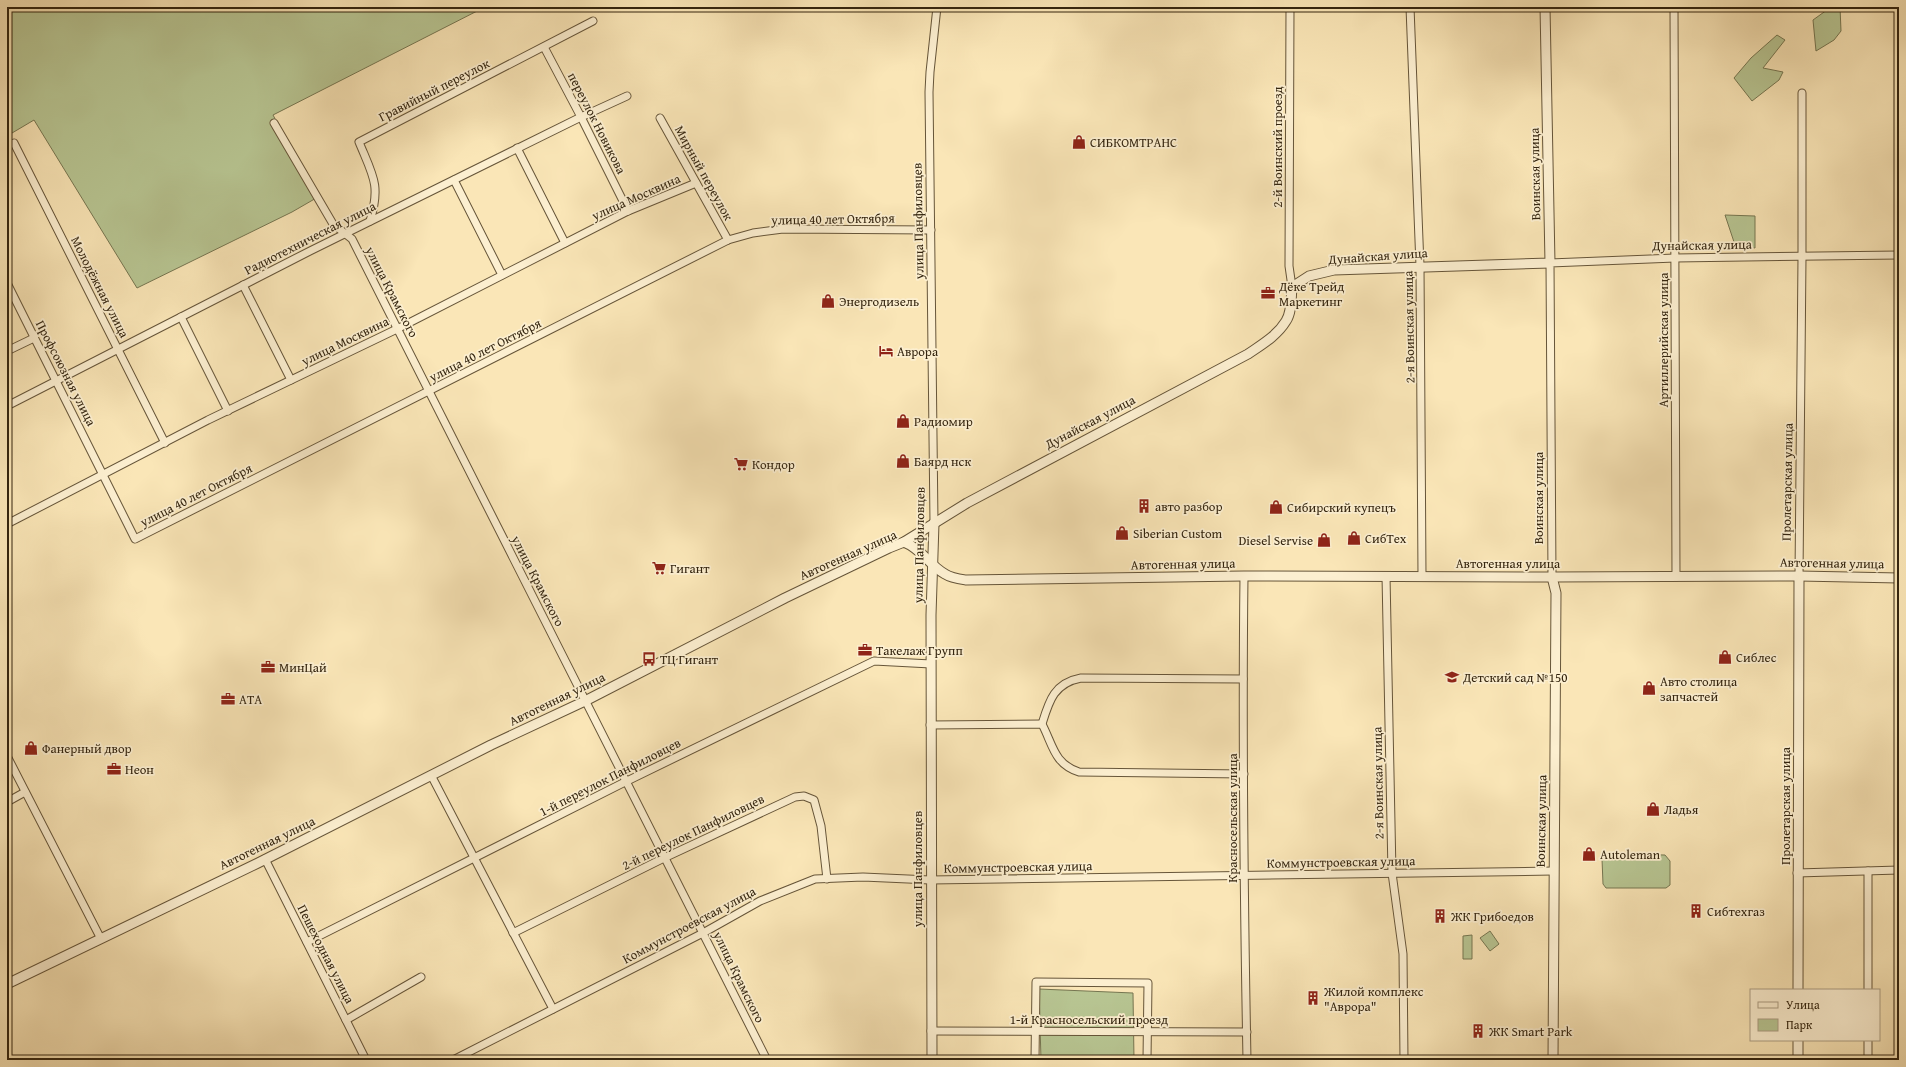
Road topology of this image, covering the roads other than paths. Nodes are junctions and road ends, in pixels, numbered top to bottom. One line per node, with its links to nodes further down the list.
1 (937, 7): 19 (street, улица Панфиловцев)
2 (1290, 7): 31 (street, 2-й Воинский проезд)
3 (1410, 7): 27 (street, 2-я Воинская улица)
4 (1545, 7): 26 (street, Воинская улица)
5 (1674, 7): 25 (street, Артиллерийская улица)
6 (593, 21): 7 (street, Гравийный переулок)
7 (544, 48): 10 (street, переулок Новикова); 18 (street, Гравийный переулок)
8 (1802, 93): 24 (street, Пролетарская улица)
9 (627, 96): 10 (street, Радиотехническая улица)
10 (581, 117): 14 (street, Радиотехническая улица); 17 (street, переулок Новикова)
11 (660, 118): 16 (street, Мирный переулок)
12 (274, 123): 20 (street, улица Крамского)
13 (14, 143): 35 (street, Молодёжная улица)
14 (517, 148): 15 (street, Радиотехническая улица); 22 (street)
15 (454, 180): 18 (street, Радиотехническая улица); 28 (street)
16 (696, 183): 17 (street, улица Москвина); 21 (street, Мирный переулок)
17 (628, 211): 22 (street, улица Москвина)
18 (370, 221): 20 (street, Радиотехническая улица)
19 (931, 230): 21 (street, улица 40 лет Октября); 44 (street, улица Панфиловцев)
20 (346, 233): 30 (street, Радиотехническая улица); 33 (street, улица Крамского)
21 (728, 240): 39 (street, улица 40 лет Октября)
22 (565, 243): 28 (street, улица Москвина)
23 (1899, 255): 24 (street, Дунайская улица)
24 (1802, 257): 25 (street, Дунайская улица); 52 (street, Пролетарская улица)
25 (1675, 258): 26 (street, Дунайская улица); 51 (street, Артиллерийская улица)
26 (1550, 263): 27 (street, Дунайская улица); 53 (street, Воинская улица)
27 (1420, 266): 31 (street, Дунайская улица); 50 (street, 2-я Воинская улица)
28 (502, 275): 33 (street, улица Москвина)
29 (7, 283): 34 (street, Профсоюзная улица)
30 (243, 285): 32 (street, Радиотехническая улица); 37 (street)
31 (1292, 287): 44 (street, Дунайская улица)
32 (181, 317): 35 (street, Радиотехническая улица); 41 (street)
33 (397, 329): 37 (street, улица Москвина); 39 (street, улица Крамского)
34 (34, 338): 36 (street); 38 (street, Профсоюзная улица)
35 (118, 349): 38 (street, Радиотехническая улица); 42 (street, Молодёжная улица)
36 (7, 351)
37 (291, 380): 41 (street, улица Москвина)
38 (56, 381): 40 (street, Радиотехническая улица); 43 (street, Профсоюзная улица)
39 (429, 392): 43 (street, улица 40 лет Октября); 57 (street, улица Крамского)
40 (7, 406)
41 (228, 411): 42 (street, улица Москвина)
42 (165, 442): 43 (street, улица Москвина)
43 (103, 474): 45 (street, улица Москвина)
44 (934, 523): 46 (street, Дунайская улица); 47 (street, улица Панфиловцев)
45 (7, 524)
46 (904, 542): 47 (street, Автогенная улица); 57 (street, Автогенная улица)
47 (934, 565): 48 (street, Автогенная улица); 55 (street, улица Панфиловцев)
48 (1244, 576): 49 (street, Автогенная улица); 56 (street, Красносельская улица)
49 (1386, 576): 50 (street, Автогенная улица); 72 (street, 2-я Воинская улица)
50 (1422, 576): 53 (street, Автогенная улица)
51 (1676, 576): 52 (street, Автогенная улица); 53 (street, Автогенная улица)
52 (1799, 576): 54 (street, Автогенная улица); 73 (street, Пролетарская улица)
53 (1552, 577): 70 (street, Воинская улица)
54 (1899, 578)
55 (931, 664): 59 (street, улица Панфиловцев); 63 (street, 1-й переулок Панфиловцев)
56 (1242, 679): 58 (street); 61 (street, Красносельская улица)
57 (585, 701): 62 (street, Автогенная улица); 63 (street, улица Крамского)
58 (1042, 724): 59 (street); 61 (street)
59 (930, 725): 76 (street, улица Панфиловцев)
60 (7, 756): 64 (street)
61 (1244, 774): 74 (street, Красносельская улица)
62 (431, 775): 67 (street, Автогенная улица); 68 (street)
63 (625, 782): 66 (street, улица Крамского); 68 (street, 1-й переулок Панфиловцев)
64 (25, 792): 65 (street); 79 (street)
65 (7, 802)
66 (664, 858): 75 (street, 2-й переулок Панфиловцев); 77 (street, улица Крамского); 78 (street, 2-й переулок Панфиловцев)
67 (265, 859): 79 (street, Автогенная улица); 80 (street, Пешеходная улица)
68 (474, 859): 78 (street); 80 (street, 1-й переулок Панфиловцев)
69 (1899, 870): 71 (street)
70 (1553, 871): 72 (street, Коммунстроевская улица); 101 (street, Воинская улица)
71 (1868, 871): 73 (street); 84 (street)
72 (1392, 873): 74 (street, Коммунстроевская улица); 100 (street, 2-я Воинская улица)
73 (1797, 873): 83 (street, Пролетарская улица)
74 (1244, 876): 76 (street, Коммунстроевская улица); 90 (street, Красносельская улица)
75 (827, 878): 76 (street, Коммунстроевская улица); 77 (street, Коммунстроевская улица)
76 (930, 880): 87 (street, улица Панфиловцев)
77 (703, 932): 85 (street, Коммунстроевская улица); 95 (street, улица Крамского)
78 (513, 933): 85 (street)
79 (100, 938): 82 (street, Автогенная улица)
80 (307, 942): 86 (street, Пешеходная улица)
81 (421, 977): 86 (street)
82 (7, 984)
83 (1798, 989)
84 (1868, 989)
85 (553, 1009): 94 (street, Коммунстроевская улица)
86 (346, 1020): 93 (street, Пешеходная улица)
87 (931, 1031): 88 (street, 1-й Красносельский проезд); 96 (street, улица Панфиловцев)
88 (1036, 1031): 89 (street, 1-й Красносельский проезд); 89 (street); 97 (street)
89 (1147, 1032): 90 (street, 1-й Красносельский проезд); 98 (street)
90 (1247, 1032): 99 (street, Красносельская улица)
91 (1798, 1041): 102 (street)
92 (1868, 1041): 103 (street)
93 (366, 1060)
94 (453, 1060)
95 (766, 1060)
96 (932, 1060)
97 (1036, 1060)
98 (1147, 1060)
99 (1247, 1060)
100 (1404, 1060)
101 (1553, 1060)
102 (1798, 1060)
103 (1868, 1060)

